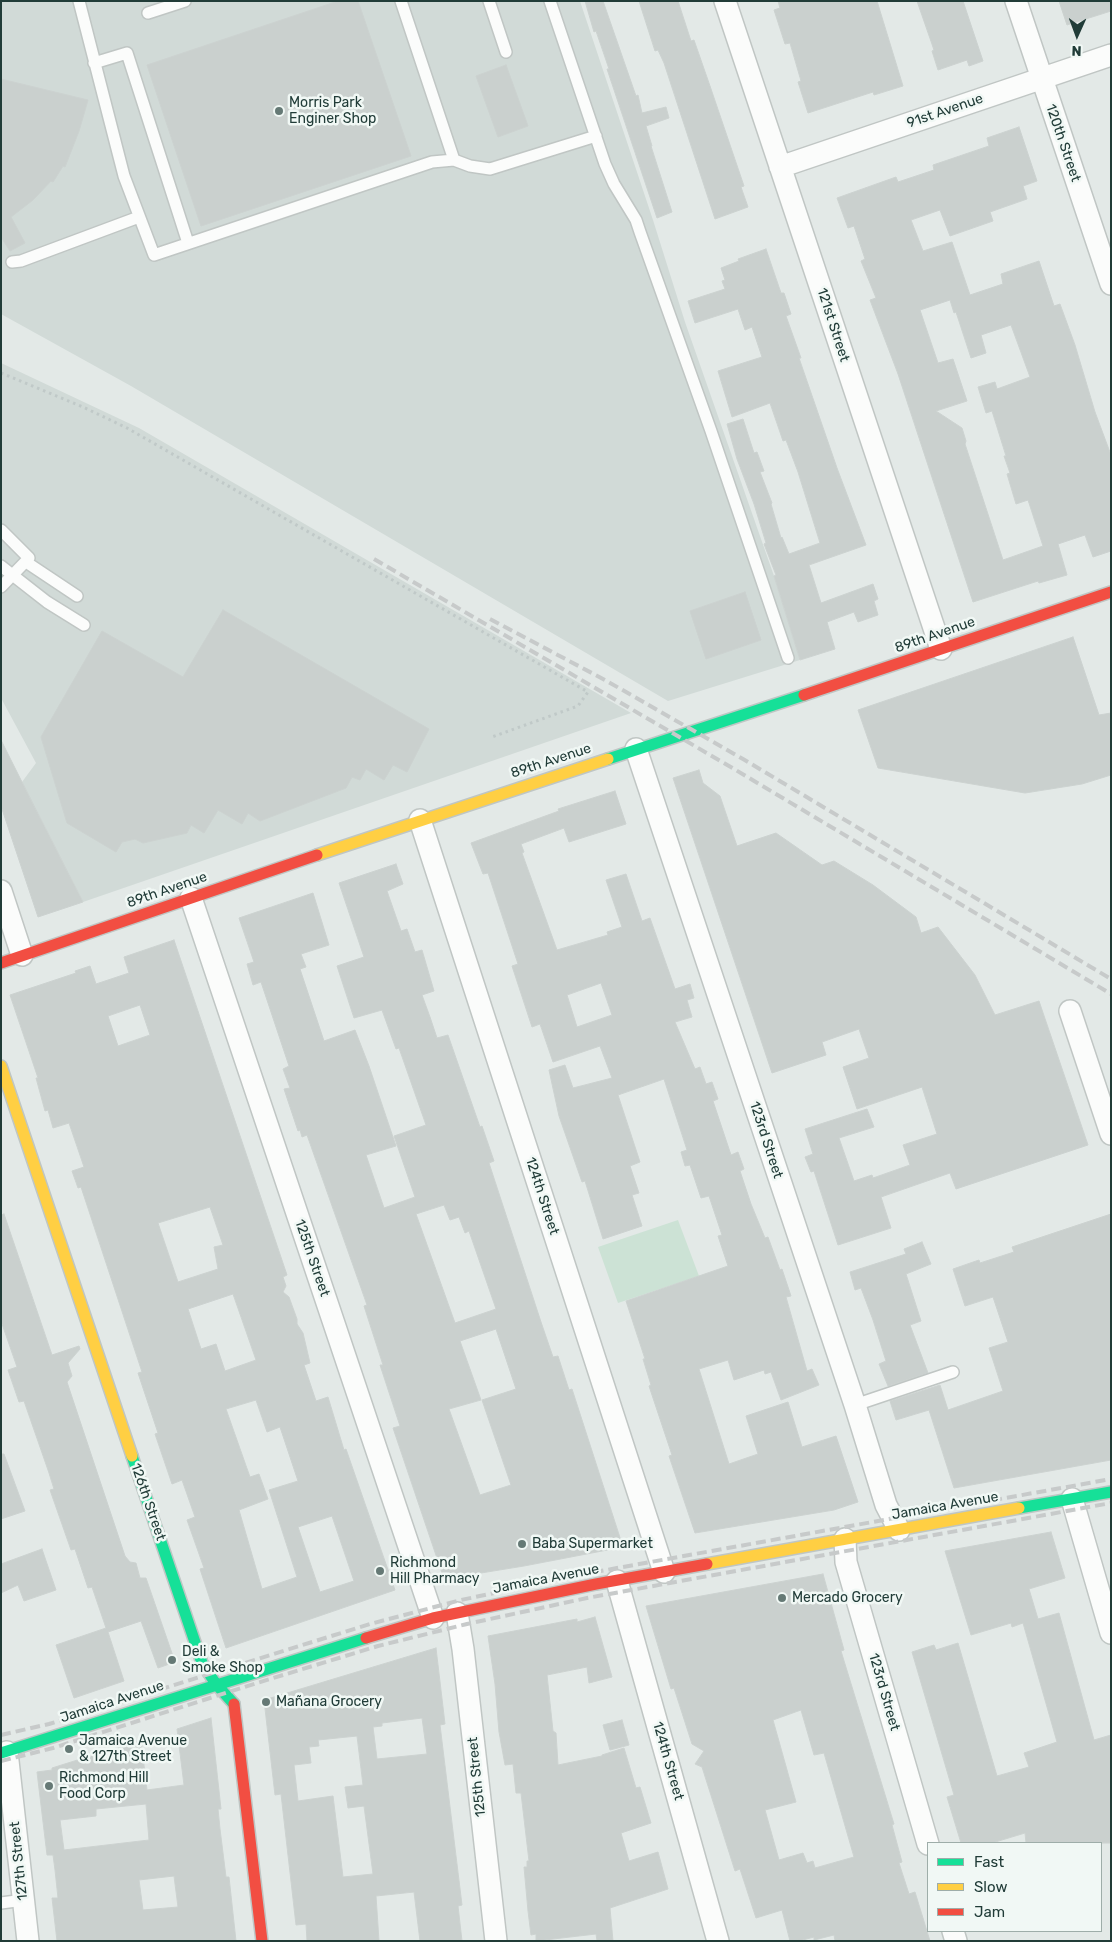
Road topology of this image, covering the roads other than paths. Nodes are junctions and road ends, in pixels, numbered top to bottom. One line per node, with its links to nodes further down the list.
1 (79, 1): 11 (lane)
2 (185, 1): 8 (lane)
3 (401, 1): 14 (lane)
4 (489, 1): 9 (lane)
5 (550, 1): 13 (lane)
6 (725, 1): 15 (street, 121st Street)
7 (1016, 1): 12 (street, 120th Street)
8 (148, 13)
9 (506, 52)
10 (1111, 55): 12 (street, 91st Avenue)
11 (94, 63): 16 (lane); 17 (lane)
12 (1042, 78): 15 (street, 91st Avenue); 19 (street, 120th Street)
13 (596, 136): 14 (lane); 29 (lane)
14 (454, 160): 17 (lane)
15 (780, 166): 28 (street, 121st Street)
16 (139, 217): 17 (lane); 18 (lane)
17 (188, 244)
18 (12, 262)
19 (1111, 284)
20 (1, 530): 21 (lane)
21 (26, 562): 23 (lane); 26 (lane)
22 (1, 566): 23 (lane)
23 (12, 576): 24 (lane); 27 (lane)
24 (1, 587)
25 (1111, 592): 28 (street, 89th Avenue)
26 (76, 596)
27 (84, 625)
28 (941, 649): 30 (street, 89th Avenue)
29 (788, 658)
30 (636, 749): 31 (street, 89th Avenue); 40 (street, 123rd Street)
31 (420, 820): 33 (street, 89th Avenue); 45 (street, 124th Street)
32 (1, 891): 34 (street)
33 (191, 898): 34 (street, 89th Avenue); 48 (street, 125th Street)
34 (22, 955): 35 (street, 89th Avenue)
35 (1, 963)
36 (1070, 1011): 38 (street)
37 (1, 1066): 50 (street, 126th Street)
38 (1111, 1134)
39 (953, 1372): 40 (lane)
40 (855, 1405): 43 (street, 123rd Street)
41 (1111, 1492): 42 (street, Jamaica Avenue)
42 (1072, 1499): 43 (street, Jamaica Avenue); 49 (street)
43 (899, 1530): 44 (street, Jamaica Avenue)
44 (845, 1539): 45 (street, Jamaica Avenue); 52 (street, 123rd Street)
45 (664, 1572): 46 (street, Jamaica Avenue)
46 (617, 1581): 47 (street, Jamaica Avenue); 58 (street, 124th Street)
47 (457, 1613): 48 (street, Jamaica Avenue); 57 (street, 125th Street)
48 (432, 1618): 50 (street, Jamaica Avenue)
49 (1111, 1633)
50 (216, 1684): 51 (street, Jamaica Avenue); 56 (street, 126th Street)
51 (4, 1752): 53 (street, 127th Street)
52 (927, 1842)
53 (24, 1900): 54 (lane); 55 (street, 127th Street)
54 (1, 1904)
55 (28, 1941)
56 (262, 1941)
57 (496, 1941)
58 (718, 1941)

